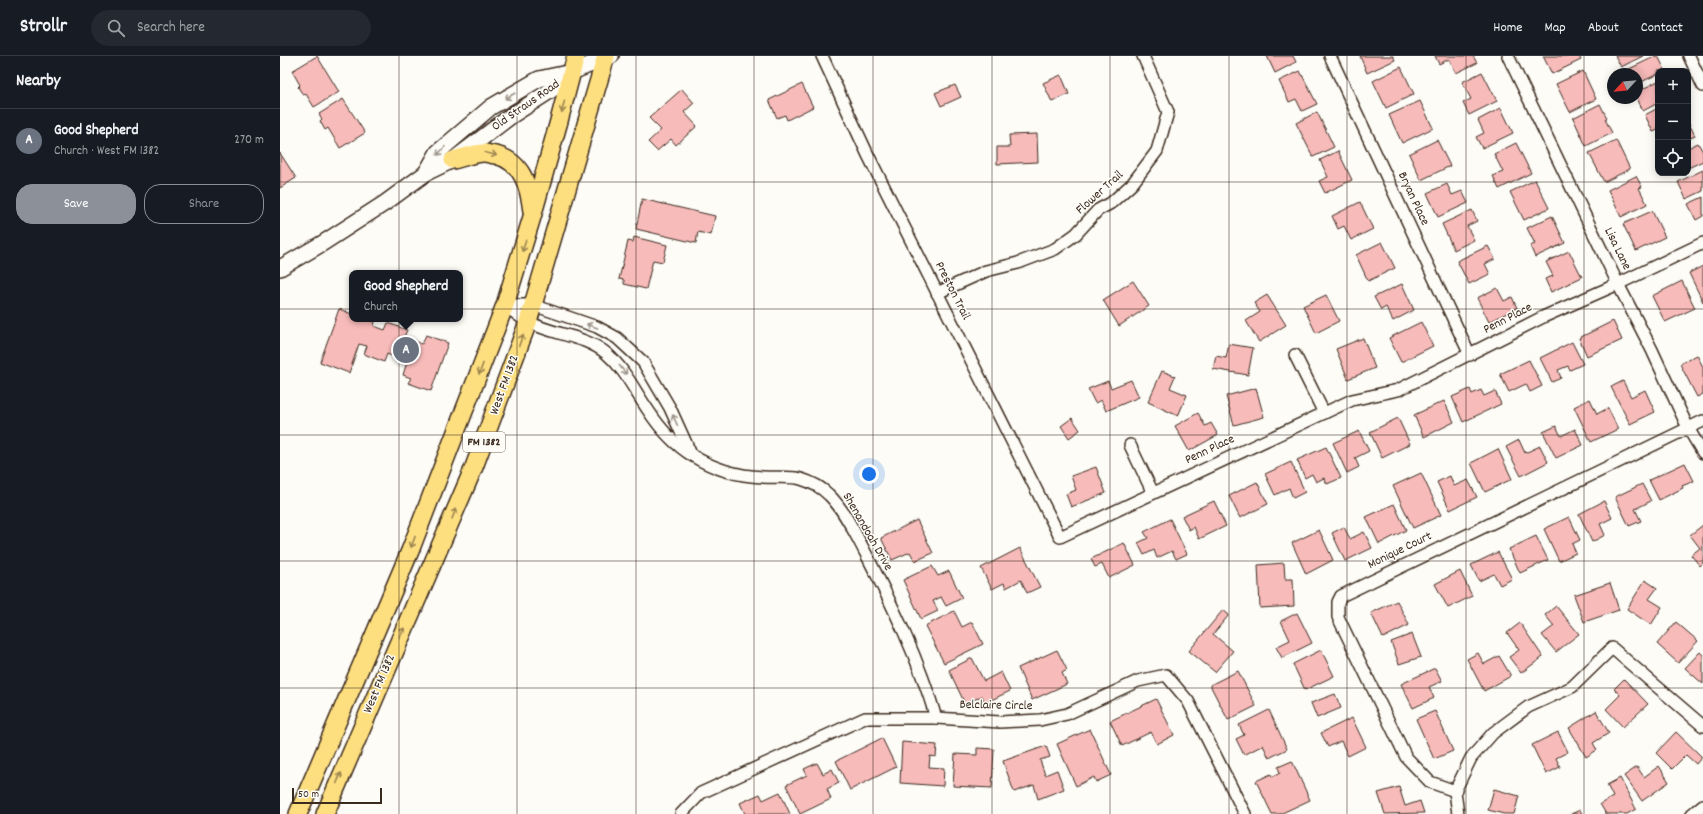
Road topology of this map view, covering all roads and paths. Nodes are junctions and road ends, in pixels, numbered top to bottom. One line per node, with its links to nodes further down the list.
1 (822, 56): 15 (street, Preston Trail)
2 (1143, 56): 15 (street, Flower Trail)
3 (1330, 56): 19 (street, Bryan Place)
4 (1508, 56): 14 (street, Lisa Lane)
5 (1689, 56): 8 (street)
6 (607, 57): 7 (street); 17 (main road, West FM 1382 / FM 1382)
7 (574, 64): 9 (street, Old Straus Road); 10 (street, Old Straus Road, one-way to 10); 11 (main road, West FM 1382 / FM 1382, one-way to 11)
8 (1703, 86)
9 (454, 160): 10 (street, Old Straus Road); 11 (main road, one-way to 11)
10 (426, 174): 13 (street, Old Straus Road)
11 (532, 217): 16 (main road, West FM 1382 / FM 1382, one-way to 16)
12 (1703, 243): 14 (street, Penn Place)
13 (280, 268)
14 (1618, 284): 19 (street, Penn Place); 23 (street, Lisa Lane)
15 (937, 293): 28 (street, Preston Trail)
16 (505, 305): 17 (street); 18 (street, Shenandoah Drive); 33 (main road, West FM 1382 / FM 1382, one-way to 33)
17 (533, 305): 18 (main road, West FM 1382 / FM 1382); 26 (street, one-way to 17)
18 (528, 322): 26 (street, Shenandoah Drive, one-way to 26); 34 (main road, West FM 1382 / FM 1382, one-way to 18)
19 (1470, 354): 21 (street, Penn Place)
20 (1295, 355): 21 (street)
21 (1324, 413): 27 (street, Penn Place)
22 (1703, 421): 23 (street)
23 (1688, 428): 25 (street, Lisa Lane); 31 (street, Monique Court)
24 (1130, 445): 27 (street)
25 (1703, 453)
26 (692, 456): 29 (street, Shenandoah Drive)
27 (1153, 493): 28 (street, Penn Place)
28 (1060, 537)
29 (936, 718): 35 (street, Belclaire Circle); 36 (street, Belclaire Circle)
30 (1703, 726): 31 (street)
31 (1455, 791): 37 (street)
32 (1703, 805): 38 (street)
33 (298, 814)
34 (325, 814)
35 (681, 814)
36 (1245, 814)
37 (1458, 814)
38 (1692, 814)

